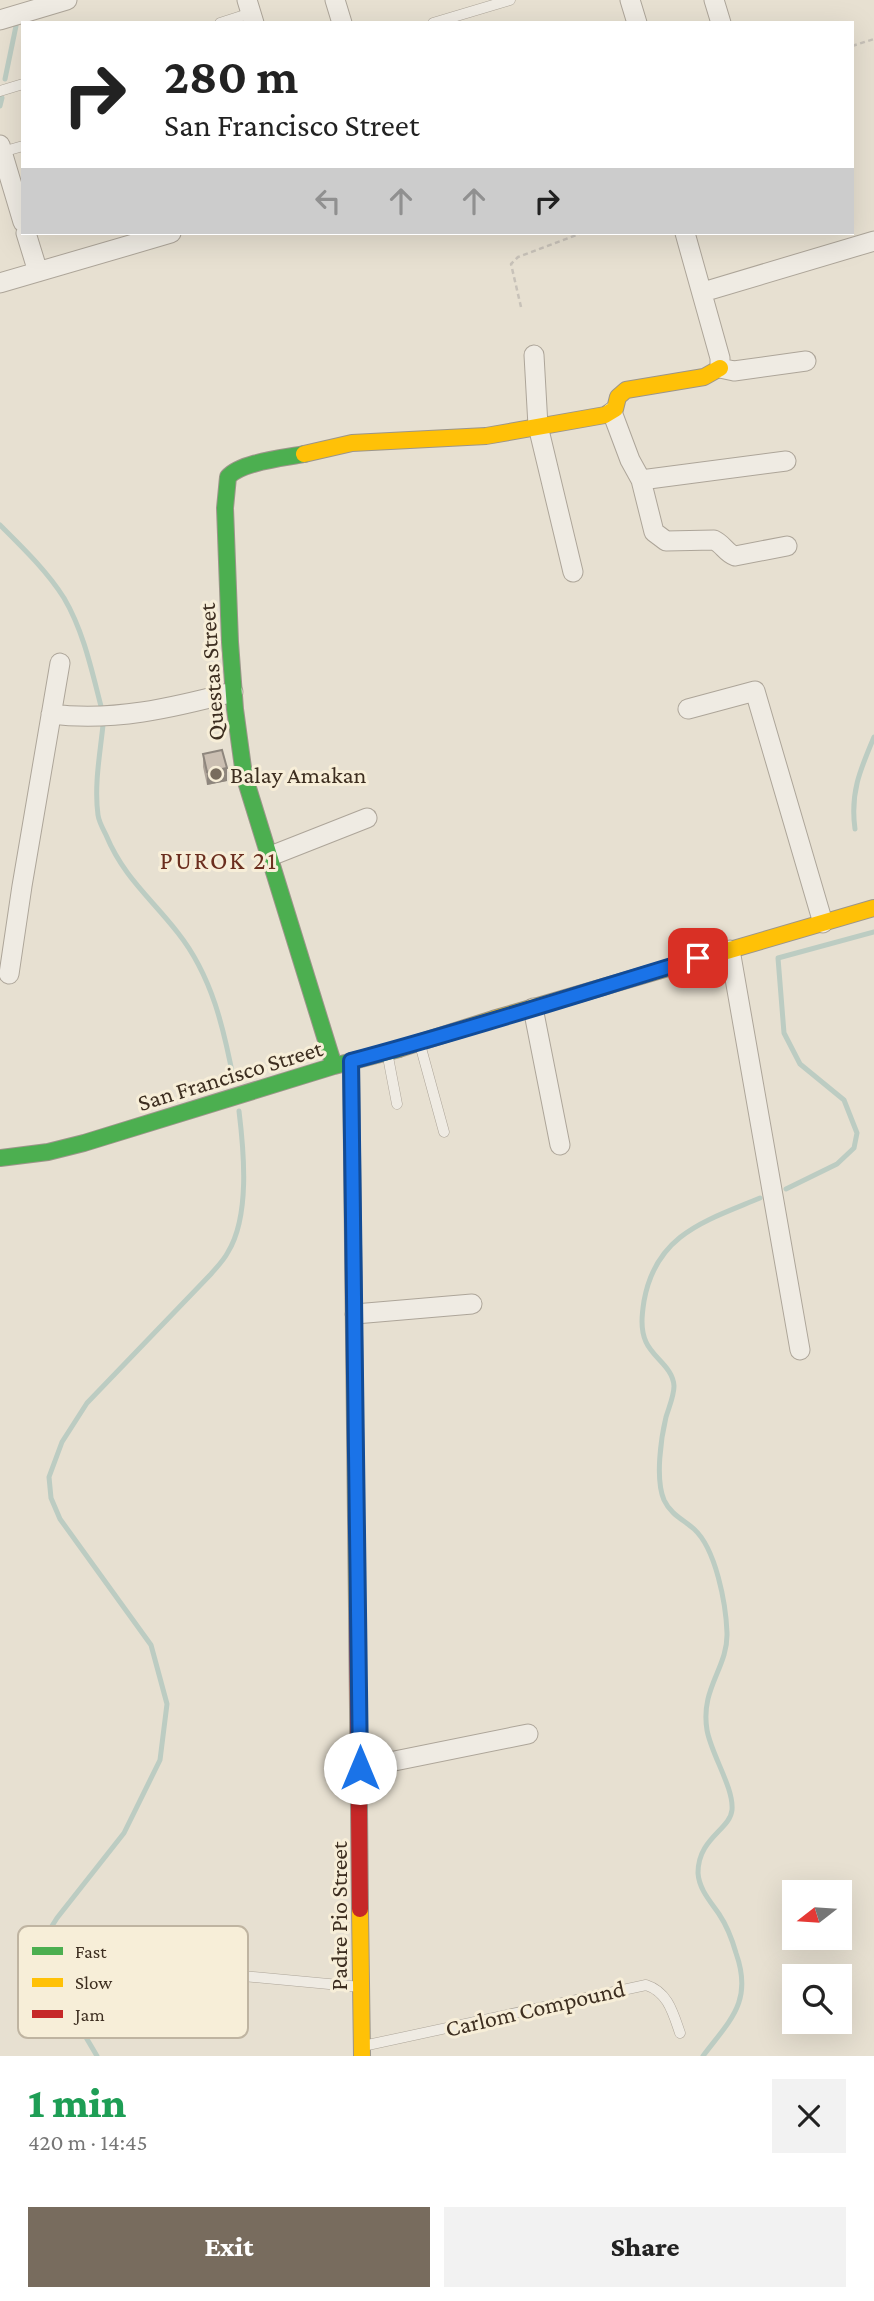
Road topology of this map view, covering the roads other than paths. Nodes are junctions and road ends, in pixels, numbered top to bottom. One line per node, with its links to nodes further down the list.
1 (66, 0): 7 (street)
2 (335, 0): 9 (street)
3 (510, 0): 10 (lane)
4 (630, 0): 11 (street)
5 (714, 0): 12 (street)
6 (251, 12): 8 (lane)
7 (0, 20)
8 (226, 21)
9 (341, 21)
10 (440, 21)
11 (636, 21)
12 (720, 21)
13 (21, 85): 14 (lane)
14 (0, 91)
15 (21, 145): 16 (lane)
16 (1, 149): 17 (street)
17 (21, 213)
18 (27, 235): 22 (street)
19 (164, 235): 22 (street)
20 (686, 235): 24 (street)
21 (874, 241): 24 (street)
22 (38, 272): 23 (street)
23 (0, 284)
24 (703, 292): 27 (street)
25 (534, 355): 29 (street)
26 (806, 361): 27 (street)
27 (720, 368): 28 (street)
28 (612, 412): 29 (street); 31 (street)
29 (538, 426): 33 (street); 35 (street, Questas Street)
30 (786, 461): 31 (street)
31 (641, 480): 32 (street)
32 (787, 546)
33 (573, 572)
34 (60, 663): 37 (street)
35 (233, 692): 37 (street); 39 (street, Questas Street)
36 (688, 709): 41 (street)
37 (51, 714): 43 (street)
38 (367, 818): 39 (street)
39 (268, 857): 48 (street, Questas Street)
40 (874, 908): 41 (street, San Francisco Street)
41 (823, 923): 42 (street, San Francisco Street)
42 (730, 950): 44 (street, San Francisco Street); 55 (street)
43 (9, 974)
44 (533, 1008): 45 (street, San Francisco Street); 51 (street)
45 (420, 1044): 46 (street, San Francisco Street); 50 (lane)
46 (387, 1052): 47 (street, San Francisco Street); 49 (lane)
47 (351, 1061): 48 (street, San Francisco Street); 54 (street, Padre Pio Street)
48 (334, 1066): 52 (street, San Francisco Street)
49 (397, 1104)
50 (444, 1132)
51 (560, 1145)
52 (0, 1158)
53 (472, 1304): 54 (street)
54 (355, 1314): 57 (street, Padre Pio Street)
55 (800, 1350)
56 (528, 1734): 57 (street)
57 (360, 1768): 59 (street, Padre Pio Street)
58 (248, 1976): 59 (lane)
59 (361, 1987): 61 (street, Padre Pio Street)
60 (680, 2033): 61 (lane, Carlom Compound)
61 (362, 2051)

